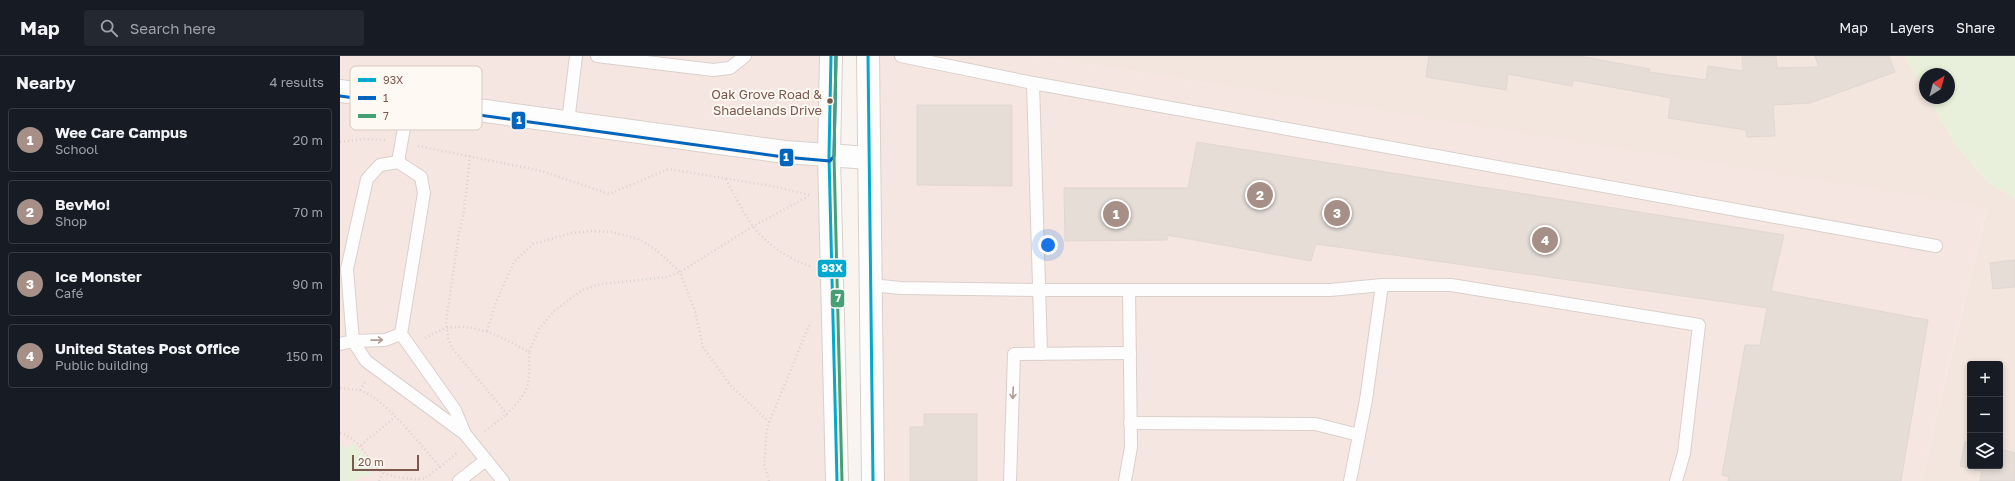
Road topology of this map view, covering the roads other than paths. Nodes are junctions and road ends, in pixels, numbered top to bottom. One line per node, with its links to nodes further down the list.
1 (576, 56): 11 (lane)
2 (597, 56): 3 (lane)
3 (745, 56)
4 (831, 56): 13 (main road)
5 (868, 56): 14 (main road)
6 (901, 56): 7 (lane)
7 (1034, 83): 16 (lane); 19 (lane)
8 (340, 91): 9 (main road)
9 (350, 92)
10 (482, 110): 11 (main road)
11 (568, 122): 13 (main road)
12 (404, 130): 15 (lane)
13 (829, 156): 14 (main road); 32 (main road)
14 (870, 158): 17 (main road)
15 (398, 162): 21 (lane); 22 (lane)
16 (1936, 246)
17 (871, 285): 19 (lane); 33 (main road)
18 (1382, 285): 20 (lane); 28 (lane); 37 (lane)
19 (1040, 290): 20 (lane); 25 (lane)
20 (1129, 290): 24 (lane)
21 (401, 334): 22 (lane, one-way to 21); 27 (lane)
22 (353, 341): 23 (lane); 27 (lane)
23 (340, 344)
24 (1130, 353): 25 (lane); 26 (lane)
25 (1041, 354): 34 (lane, one-way to 34)
26 (1130, 423): 28 (lane); 35 (lane)
27 (465, 434): 29 (lane)
28 (1359, 435): 36 (lane)
29 (486, 460): 30 (lane); 31 (lane)
30 (460, 481)
31 (503, 481)
32 (836, 481)
33 (873, 481)
34 (1010, 481)
35 (1125, 481)
36 (1350, 481)
37 (1676, 481)

